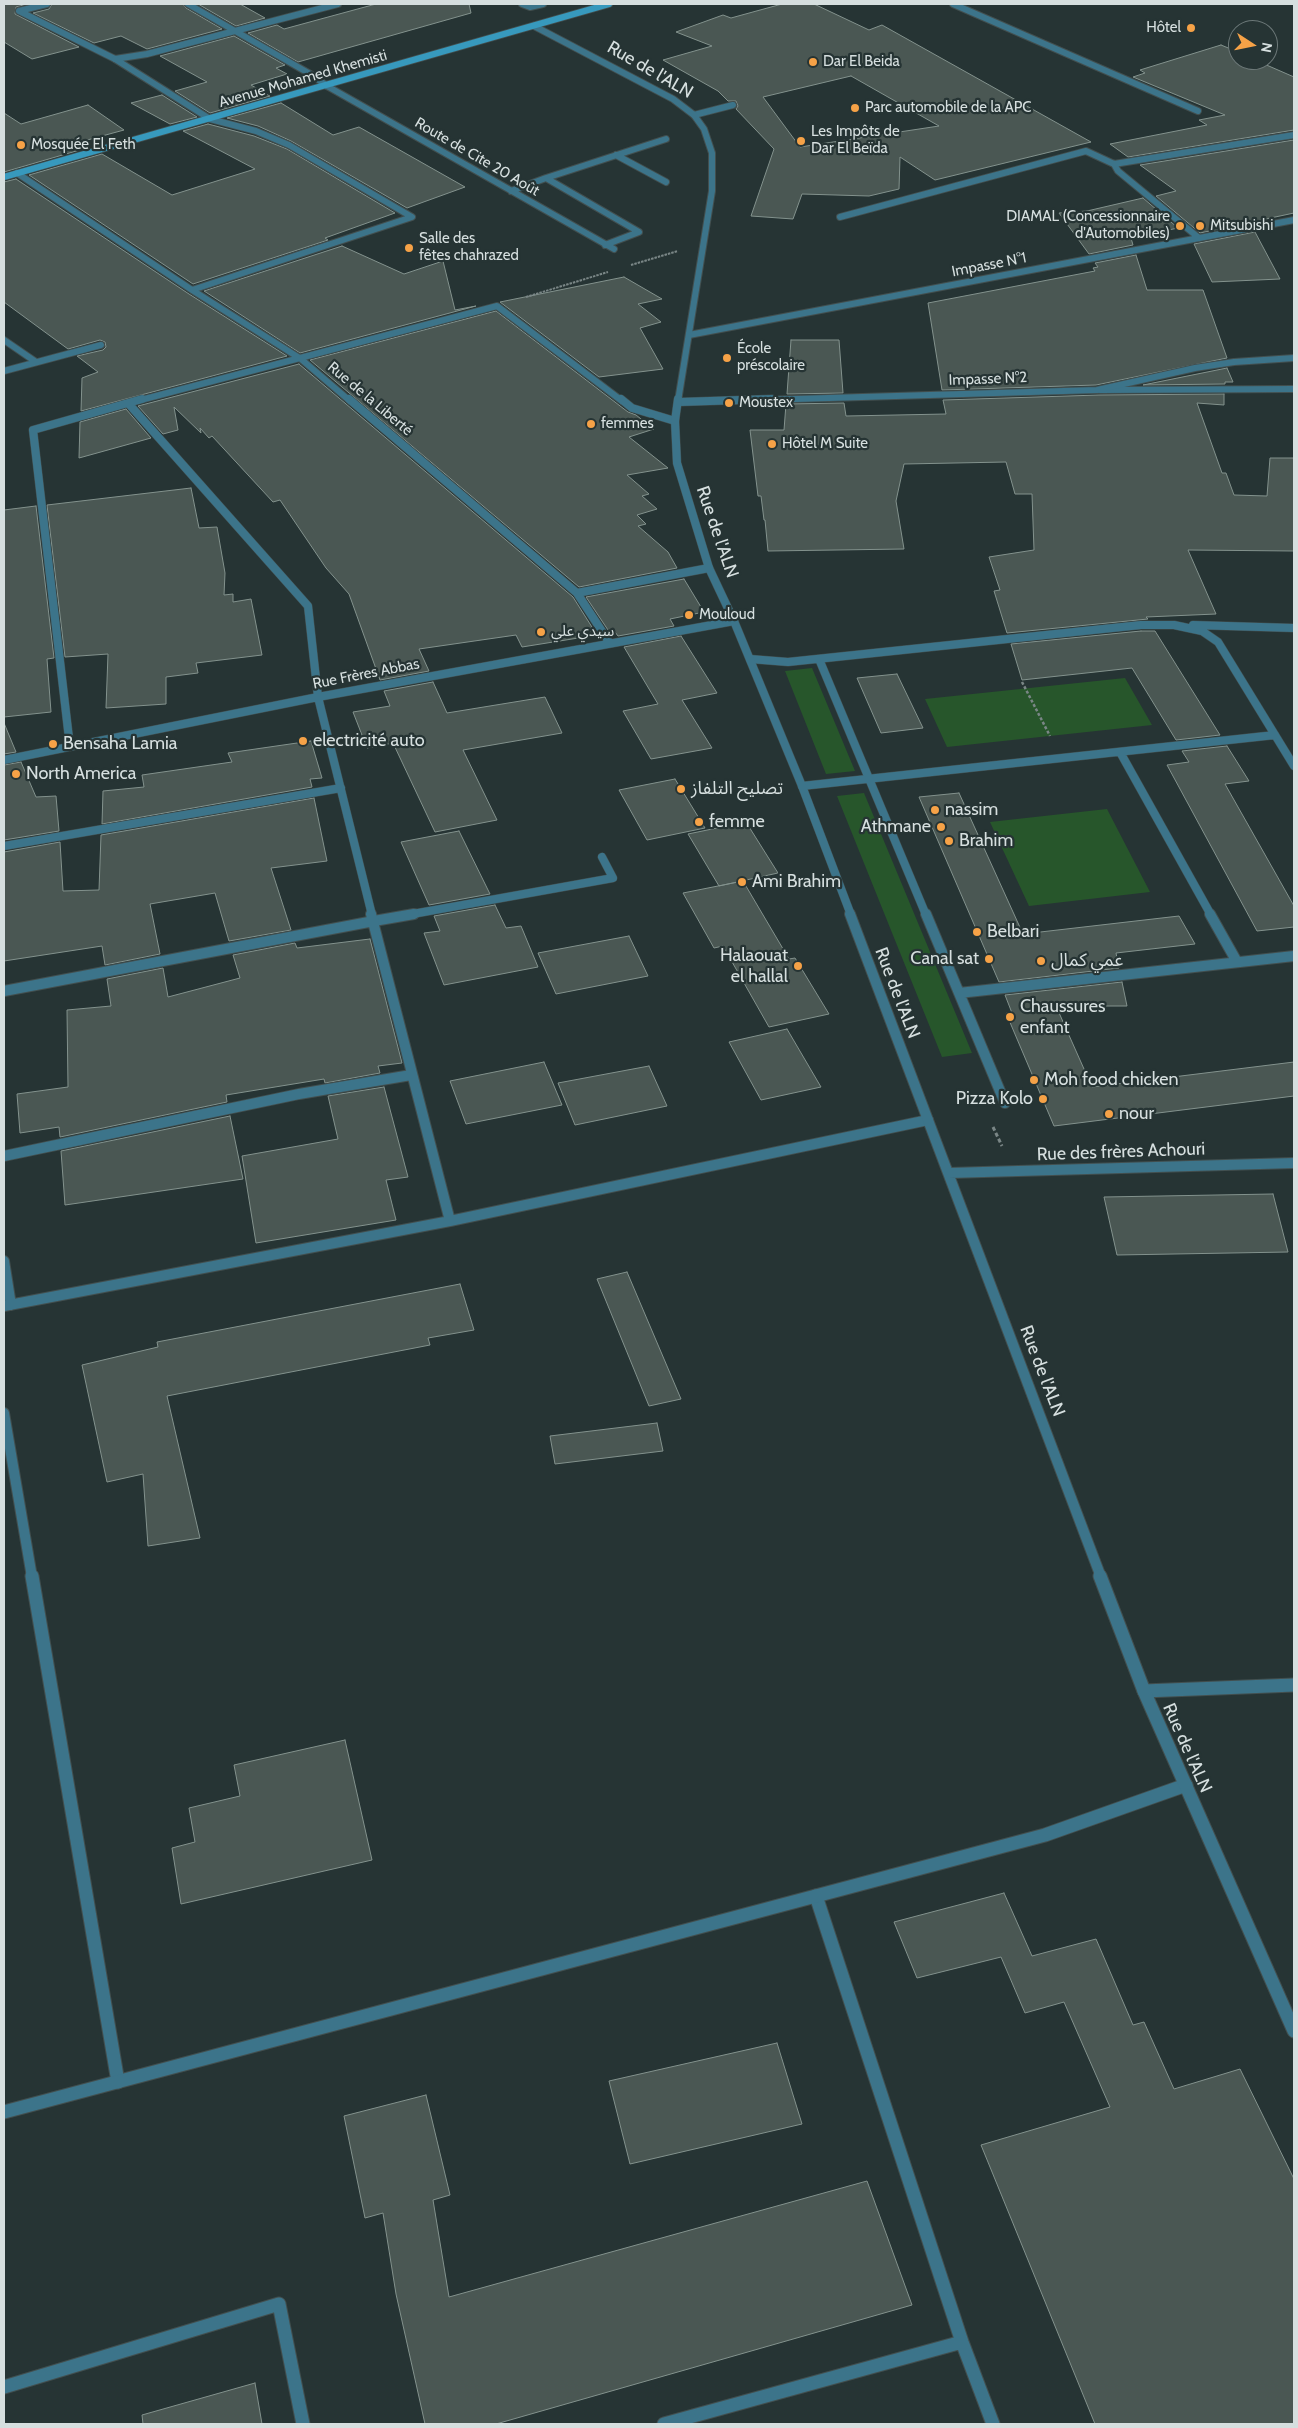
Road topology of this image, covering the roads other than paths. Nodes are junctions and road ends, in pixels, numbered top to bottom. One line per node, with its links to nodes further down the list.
1 (46, 4): 10 (street)
2 (188, 4): 9 (street, Route de Cite 20 Août)
3 (338, 4): 9 (street)
4 (522, 4): 5 (street)
5 (543, 4)
6 (609, 4): 8 (main road, Avenue Mohamed Khemisti)
7 (953, 4): 13 (street)
8 (534, 26): 11 (main road, Avenue Mohamed Khemisti); 14 (street, Rue de l'ALN)
9 (233, 31): 10 (street); 11 (street, Route de Cite 20 Août)
10 (115, 59): 15 (street)
11 (327, 86): 15 (main road, Avenue Mohamed Khemisti); 24 (street, Route de Cite 20 Août)
12 (733, 105): 14 (street)
13 (1198, 111)
14 (694, 115): 31 (street, Rue de l'ALN)
15 (210, 119): 20 (main road, Avenue Mohamed Khemisti); 30 (street)
16 (1294, 135): 19 (street)
17 (666, 139): 18 (street)
18 (616, 156): 22 (street); 23 (street)
19 (1114, 164): 25 (street); 27 (street)
20 (17, 173): 21 (main road, Avenue Mohamed Khemisti); 30 (street, Rue de la Liberté)
21 (4, 177)
22 (546, 178): 24 (street); 28 (street)
23 (666, 182)
24 (511, 191): 28 (street, Route de Cite 20 Août)
25 (840, 217)
26 (1294, 220): 27 (street, Impasse N°1)
27 (1199, 238): 31 (street, Impasse N°1)
28 (606, 245): 29 (street, Route de Cite 20 Août)
29 (614, 249)
30 (192, 290): 35 (street, Rue de la Liberté)
31 (689, 335): 40 (street, Rue de l'ALN)
32 (4, 340): 36 (street)
33 (101, 345): 36 (street)
34 (1294, 358): 39 (street, Impasse N°2)
35 (301, 359): 41 (street); 42 (street); 44 (street, Rue de la Liberté)
36 (36, 362): 37 (street)
37 (4, 371)
38 (1294, 389): 39 (street)
39 (1097, 390): 40 (street, Impasse N°2)
40 (679, 402): 42 (street, Rue de l'ALN)
41 (128, 403): 51 (street); 53 (street)
42 (675, 421): 43 (street, Rue de l'ALN)
43 (709, 568): 44 (street); 45 (street, Rue de l'ALN)
44 (577, 594): 48 (street, Rue de la Liberté)
45 (734, 620): 48 (street, Rue Frères Abbas); 49 (street, Rue de l'ALN)
46 (1174, 625): 47 (street); 50 (street); 52 (street)
47 (1294, 628)
48 (609, 642): 51 (street, Rue Frères Abbas)
49 (750, 659): 50 (street); 58 (street, Rue de l'ALN)
50 (819, 659): 57 (street)
51 (318, 698): 53 (street, Rue Frères Abbas); 59 (street)
52 (1275, 735): 54 (street); 56 (street)
53 (70, 746): 55 (street, Rue Frères Abbas)
54 (1120, 752): 57 (street); 64 (street)
55 (4, 760)
56 (1294, 766)
57 (869, 779): 58 (street); 66 (street)
58 (802, 786): 69 (street, Rue de l'ALN)
59 (341, 788): 60 (street); 62 (street)
60 (4, 846)
61 (602, 857): 62 (street)
62 (374, 921): 65 (street); 67 (street)
63 (1294, 956): 64 (street)
64 (1237, 962): 66 (street)
65 (4, 991)
66 (959, 993): 68 (street)
67 (411, 1075): 70 (street); 73 (street)
68 (1005, 1104)
69 (928, 1120): 72 (street, Rue de l'ALN); 73 (street)
70 (4, 1156)
71 (1294, 1163): 72 (street, Rue des frères Achouri)
72 (949, 1173): 78 (street, Rue de l'ALN)
73 (450, 1221): 75 (street)
74 (4, 1261): 75 (street)
75 (7, 1306)
76 (4, 1413): 82 (street)
77 (1294, 1685): 78 (street)
78 (1144, 1691): 79 (street, Rue de l'ALN)
79 (1186, 1785): 80 (street); 81 (street, Rue de l'ALN)
80 (816, 1896): 82 (street); 84 (street)
81 (1294, 2031)
82 (118, 2082): 83 (street)
83 (4, 2112)
84 (962, 2342): 87 (street); 88 (street)
85 (4, 2387): 86 (street)
86 (303, 2424)
87 (664, 2424)
88 (993, 2424)

